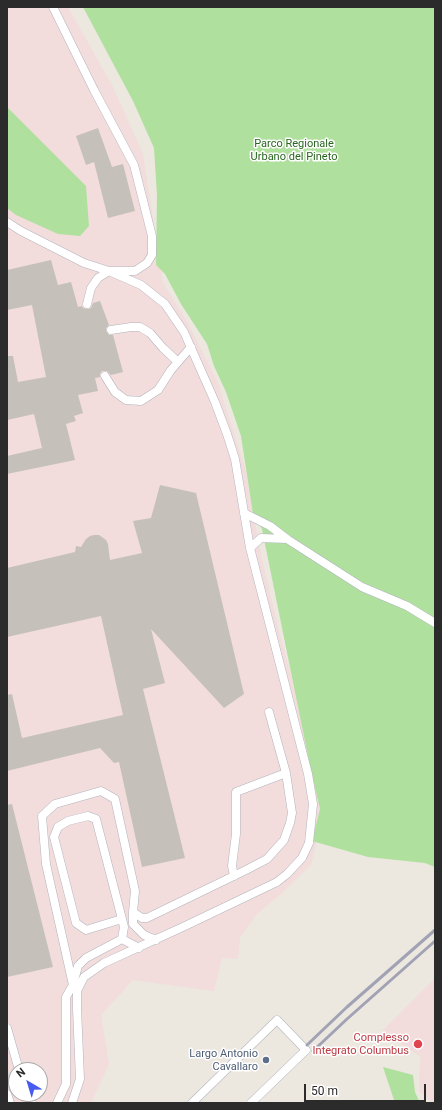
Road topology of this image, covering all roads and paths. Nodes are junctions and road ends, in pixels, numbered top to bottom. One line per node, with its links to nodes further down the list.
1 (53, 7): 3 (lane)
2 (7, 222): 3 (lane)
3 (109, 271): 4 (lane); 6 (lane)
4 (86, 304)
5 (111, 330): 7 (lane)
6 (191, 347): 7 (lane); 9 (lane)
7 (178, 362): 8 (lane)
8 (105, 376)
9 (244, 513): 10 (lane); 11 (lane)
10 (287, 539): 11 (lane); 12 (lane)
11 (250, 548): 19 (lane)
12 (435, 623)
13 (269, 712): 14 (lane)
14 (286, 773): 15 (lane); 15 (lane)
15 (234, 876): 16 (lane)
16 (133, 912): 19 (lane); 22 (lane)
17 (122, 919): 17 (lane); 18 (lane)
18 (122, 939): 20 (lane); 22 (lane)
19 (156, 940): 20 (lane)
20 (139, 948): 21 (lane)
21 (84, 976): 22 (lane); 28 (lane)
22 (73, 985): 27 (lane)
23 (7, 1028): 24 (lane)
24 (17, 1062)
25 (7, 1094): 26 (lane)
26 (10, 1103)
27 (57, 1103)
28 (72, 1103)
29 (192, 1103): 30 (lane)
30 (251, 1103)

